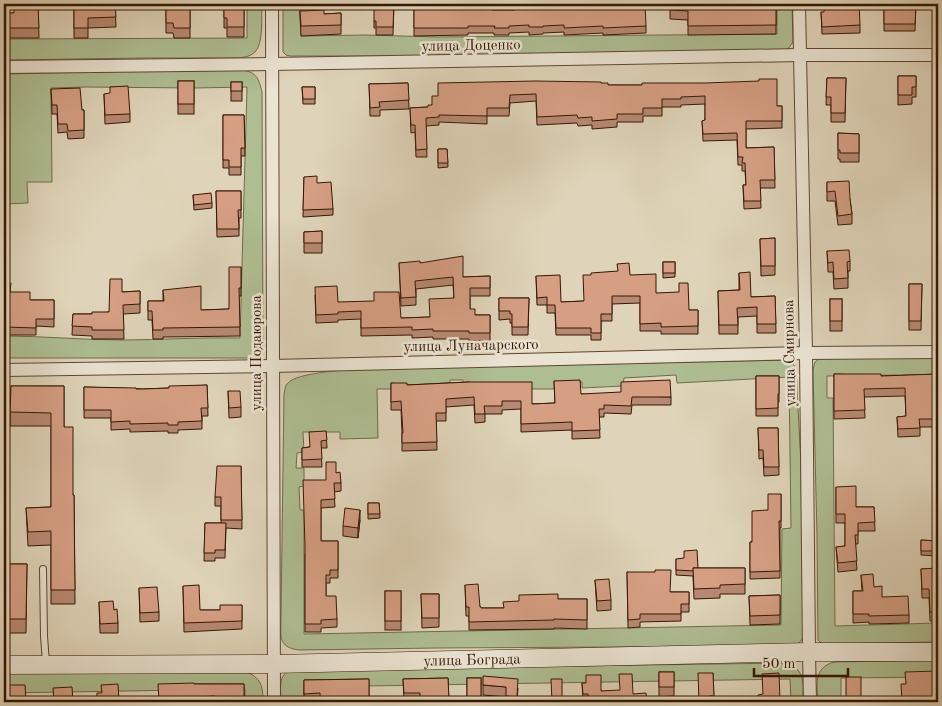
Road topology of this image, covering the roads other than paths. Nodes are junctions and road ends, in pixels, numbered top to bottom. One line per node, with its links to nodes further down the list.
1 (272, 4): 5 (street, улица Подаюрова)
2 (799, 4): 4 (street, улица Смирнова)
3 (938, 55): 4 (street, улица Доценко)
4 (800, 56): 5 (street, улица Доценко); 8 (street, улица Смирнова)
5 (271, 64): 6 (street, улица Доценко); 9 (street, улица Подаюрова)
6 (4, 67)
7 (938, 352): 8 (street, улица Луначарского)
8 (806, 353): 9 (street, улица Луначарского); 12 (street, улица Смирнова)
9 (272, 366): 10 (street, улица Луначарского); 14 (street, улица Подаюрова)
10 (4, 370)
11 (43, 570): 16 (lane)
12 (809, 652): 13 (street, улица Бограда); 14 (street, улица Бограда); 18 (street, улица Смирнова)
13 (938, 652)
14 (274, 664): 16 (street, улица Бограда); 17 (street, улица Подаюрова)
15 (4, 665): 16 (street, улица Бограда)
16 (46, 665)
17 (274, 702)
18 (810, 702)

